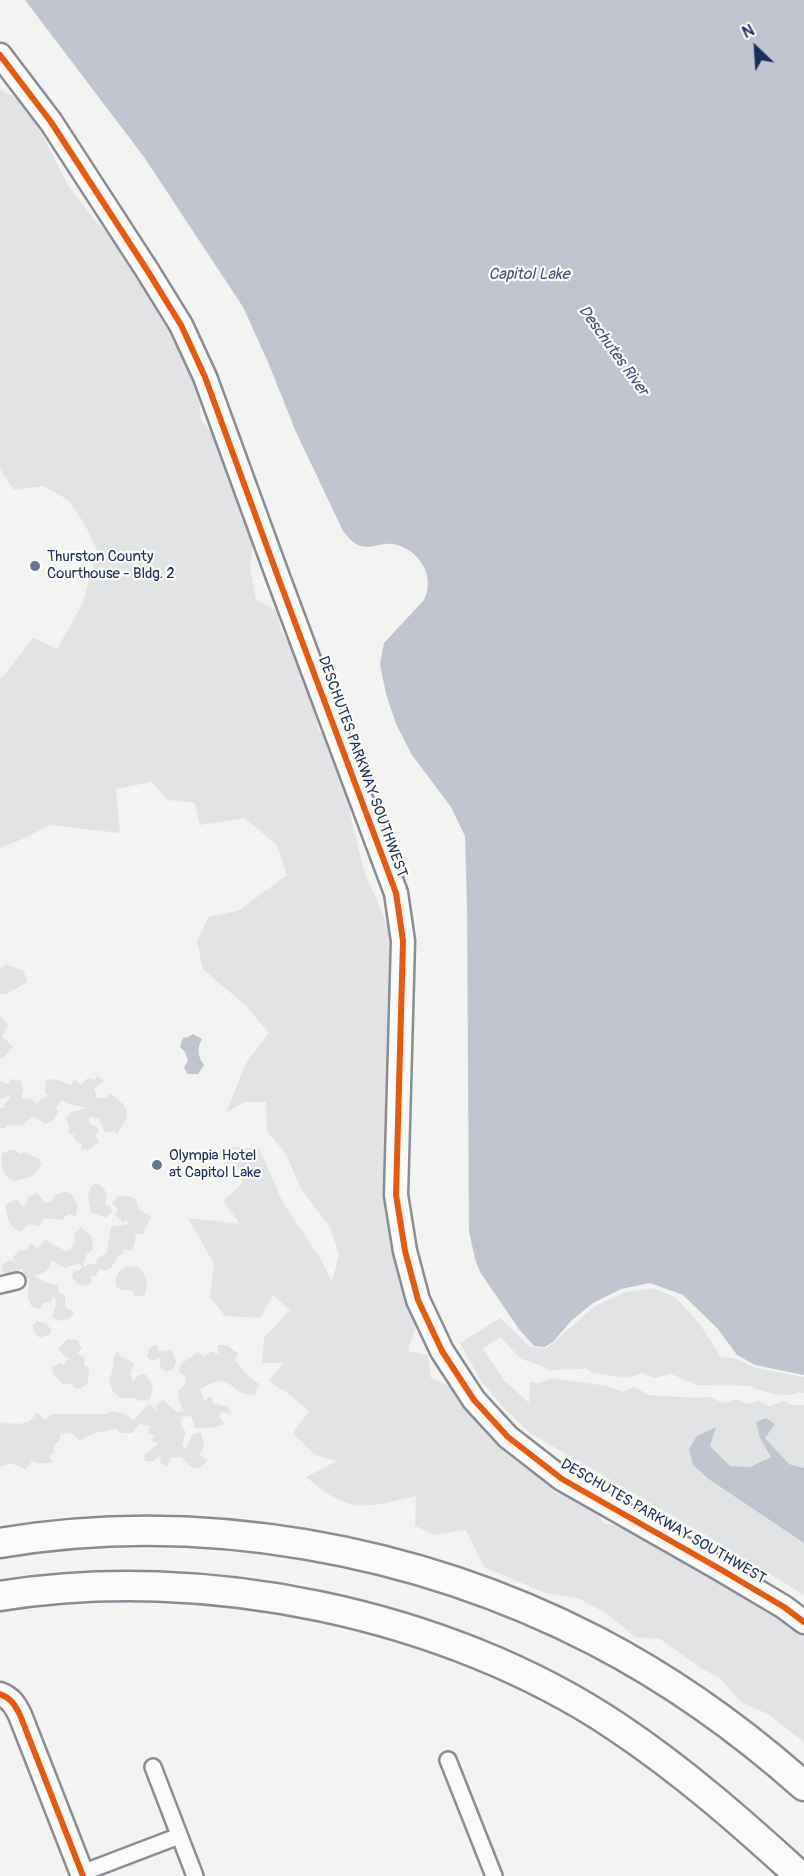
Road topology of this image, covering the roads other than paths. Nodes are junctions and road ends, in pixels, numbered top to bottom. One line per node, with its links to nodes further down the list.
1 (0, 55): 6 (street, DESCHUTES PARKWAY SOUTHWEST)
2 (17, 1281): 3 (street)
3 (0, 1285)
4 (0, 1543): 10 (highway)
5 (0, 1596): 15 (highway)
6 (804, 1622)
7 (7, 1699): 12 (street)
8 (448, 1760): 14 (street)
9 (153, 1767): 11 (street)
10 (804, 1786)
11 (179, 1836): 12 (street); 13 (street)
12 (82, 1875)
13 (195, 1876)
14 (494, 1876)
15 (800, 1876)

